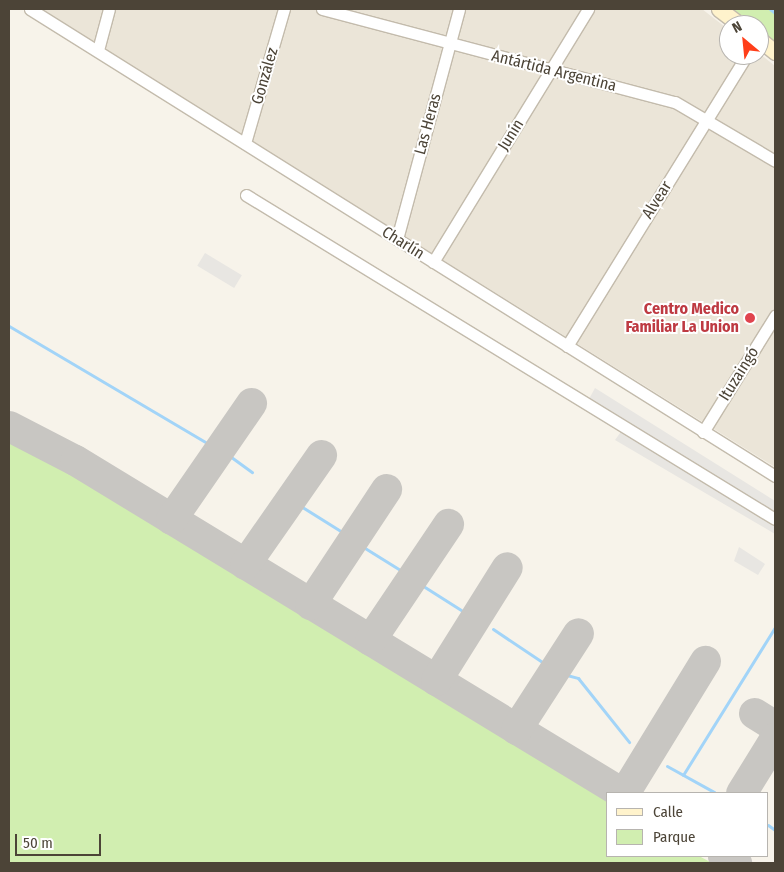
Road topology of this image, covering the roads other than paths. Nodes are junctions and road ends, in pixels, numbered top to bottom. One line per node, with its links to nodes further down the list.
1 (30, 9): 8 (street, Charlín)
2 (110, 9): 8 (street)
3 (284, 9): 12 (street, González)
4 (322, 9): 7 (street, Antártida Argentina)
5 (460, 9): 7 (street, Las Heras)
6 (588, 9): 10 (street, Junín)
7 (450, 44): 10 (street, Antártida Argentina); 15 (street, Las Heras)
8 (98, 50): 12 (street, Charlín)
9 (741, 65): 11 (street, Alvear)
10 (551, 70): 11 (street, Antártida Argentina); 16 (street, Junín)
11 (708, 119): 13 (street, Antártida Argentina); 18 (street, Alvear)
12 (246, 143): 15 (street, Charlín)
13 (775, 161)
14 (246, 195): 21 (street)
15 (397, 239): 16 (street, Charlín)
16 (433, 262): 18 (street, Charlín)
17 (775, 316): 19 (street, Ituzaingó)
18 (567, 346): 19 (street, Charlín)
19 (703, 432): 20 (street, Charlín)
20 (775, 476)
21 (775, 519)

